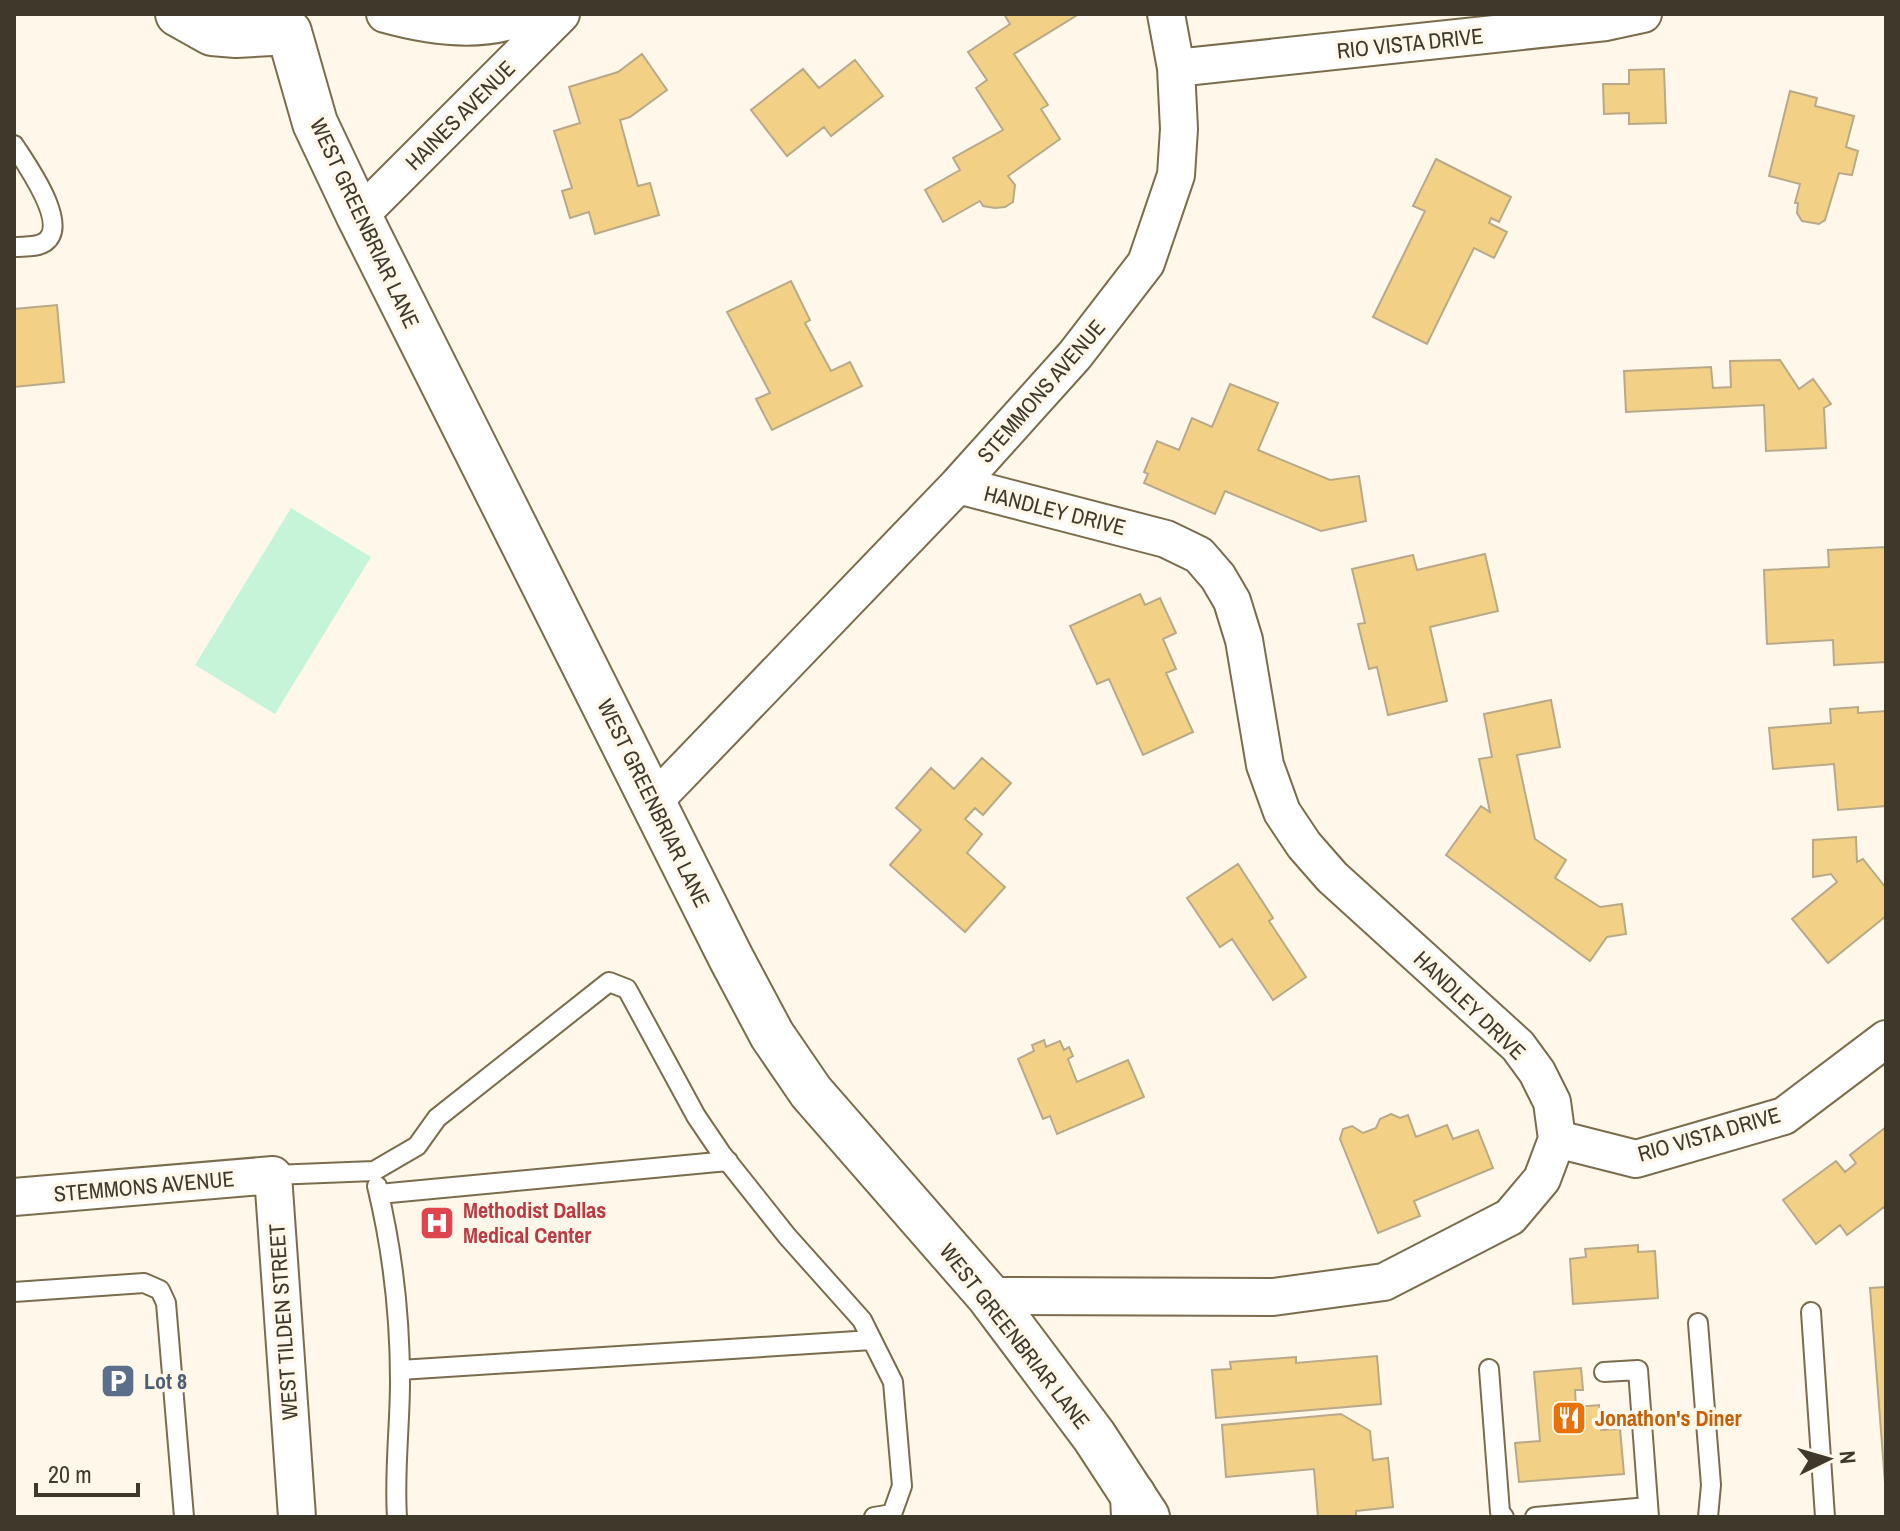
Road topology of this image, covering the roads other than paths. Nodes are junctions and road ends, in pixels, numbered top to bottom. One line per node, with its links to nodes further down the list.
1 (178, 14): 7 (street)
2 (385, 14): 3 (street, HAINES AVENUE)
3 (528, 14)
4 (561, 14): 10 (street, HAINES AVENUE)
5 (1166, 14): 8 (street, STEMMONS AVENUE)
6 (1643, 14): 8 (street, RIO VISTA DRIVE)
7 (288, 23): 10 (street, WEST GREENBRIAR LANE)
8 (1176, 68): 12 (street, STEMMONS AVENUE)
9 (14, 145): 11 (lane)
10 (359, 216): 13 (street, WEST GREENBRIAR LANE)
11 (14, 247)
12 (958, 485): 13 (street, STEMMONS AVENUE); 15 (street, HANDLEY DRIVE)
13 (654, 801): 22 (street, WEST GREENBRIAR LANE)
14 (1886, 1039): 15 (street, RIO VISTA DRIVE)
15 (1557, 1139): 22 (street, HANDLEY DRIVE)
16 (728, 1161): 17 (lane); 19 (lane); 25 (lane)
17 (374, 1171): 18 (lane); 19 (lane)
18 (273, 1175): 20 (street, STEMMONS AVENUE); 32 (street, WEST TILDEN STREET)
19 (379, 1194): 27 (lane)
20 (14, 1197)
21 (14, 1292): 31 (lane)
22 (989, 1296): 29 (street, WEST GREENBRIAR LANE)
23 (1811, 1312): 38 (lane)
24 (1698, 1323): 37 (lane)
25 (872, 1340): 27 (lane); 34 (lane)
26 (1489, 1369): 35 (lane)
27 (400, 1370): 33 (lane)
28 (1604, 1372): 30 (lane)
29 (1138, 1510)
30 (1648, 1512): 36 (lane)
31 (184, 1517)
32 (297, 1517)
33 (397, 1517)
34 (874, 1517)
35 (1504, 1517)
36 (1535, 1517)
37 (1708, 1517)
38 (1825, 1517)

